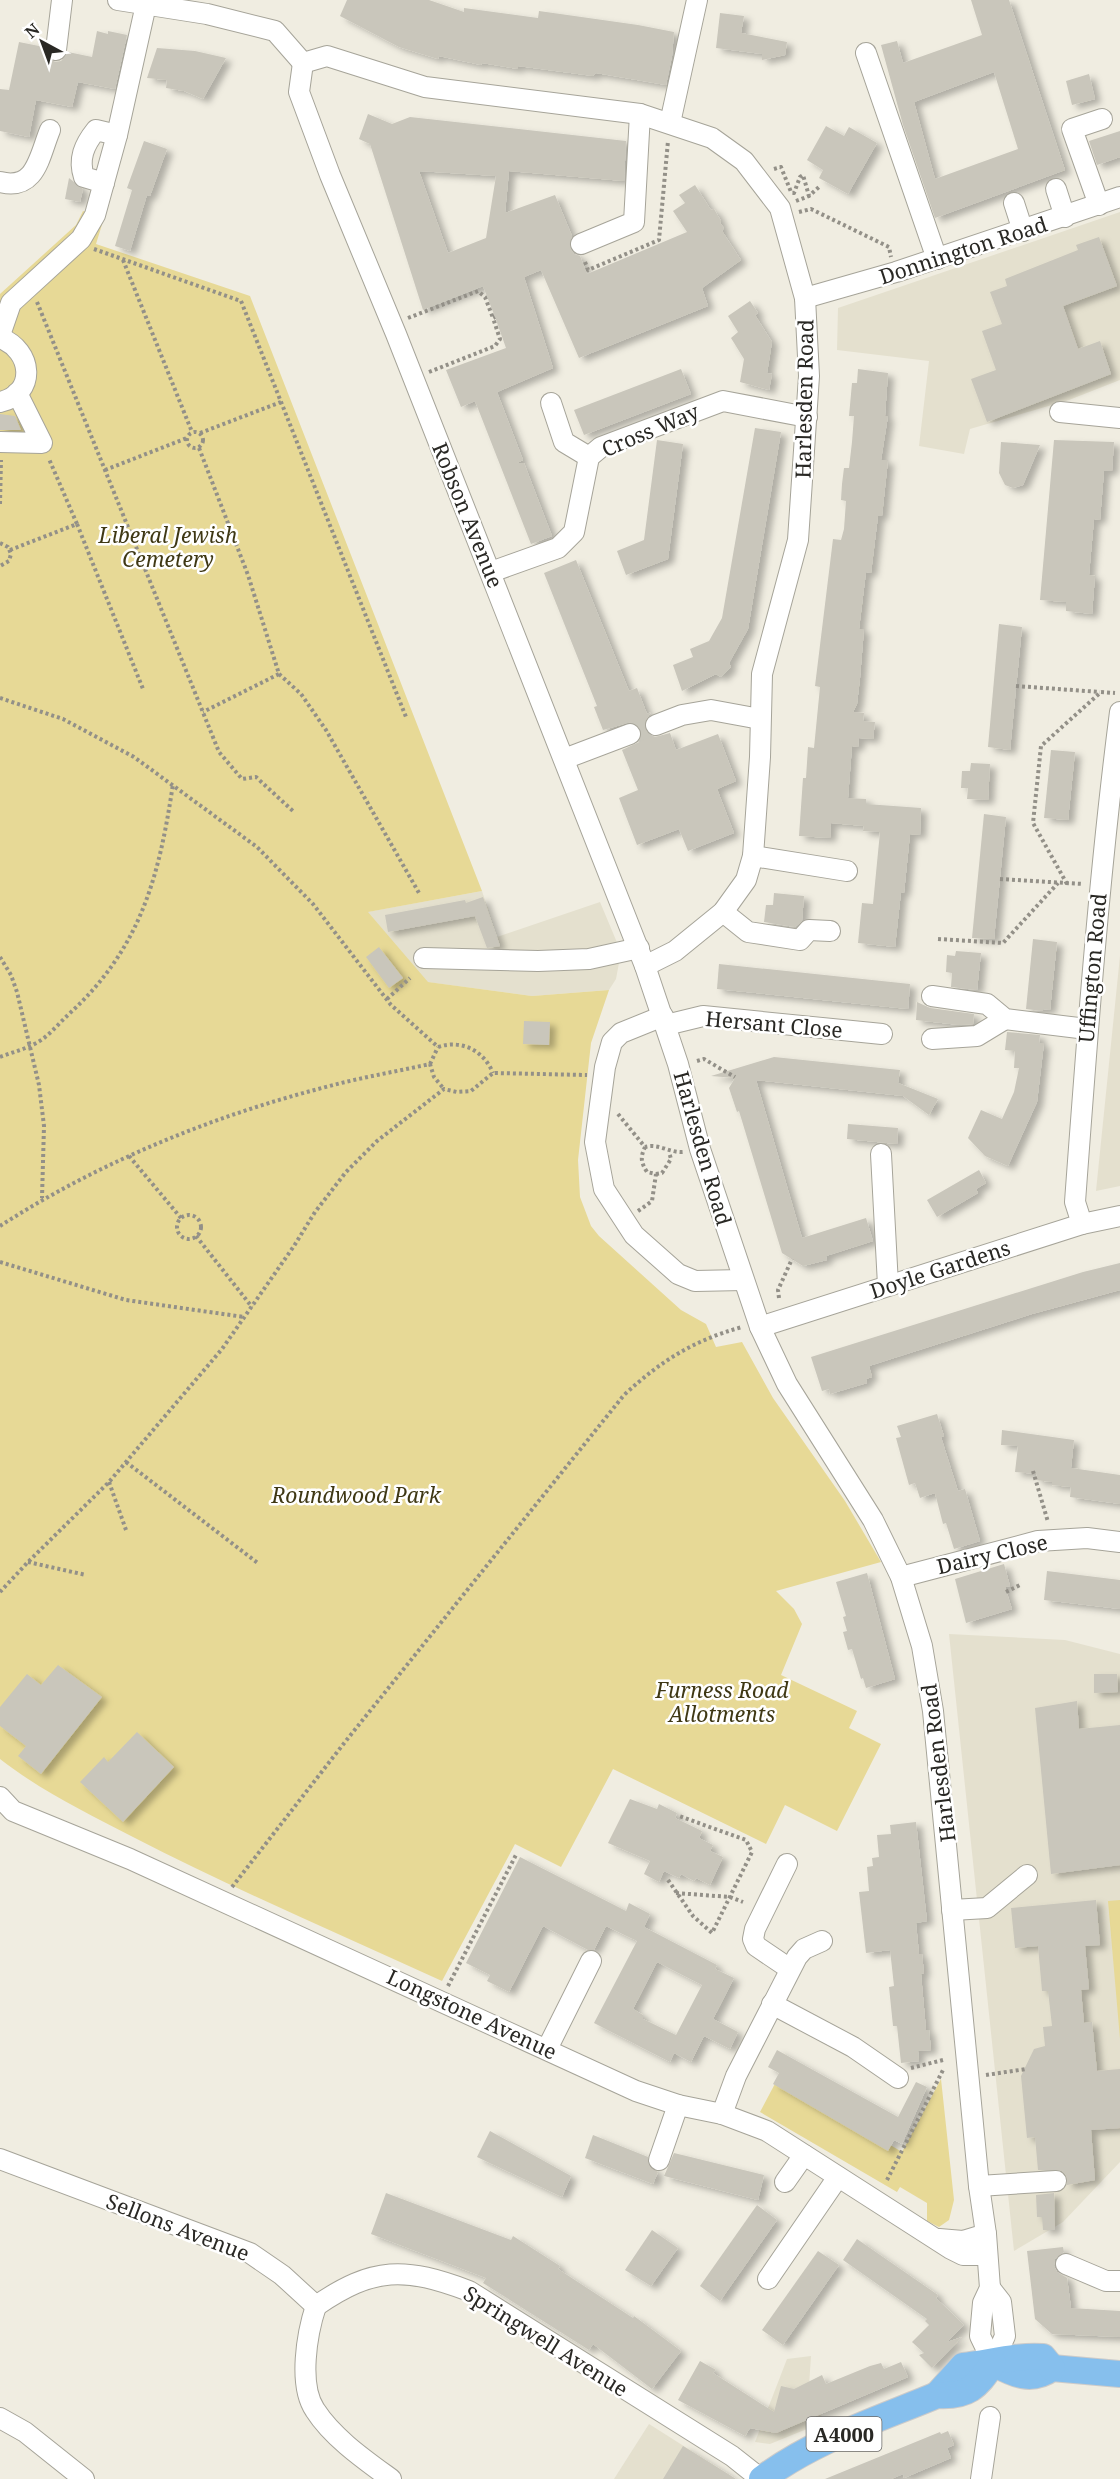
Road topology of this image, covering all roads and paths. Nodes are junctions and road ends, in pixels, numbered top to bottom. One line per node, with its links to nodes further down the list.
1 (62, 0): 5 (street)
2 (118, 0): 4 (street)
3 (697, 0): 10 (street)
4 (147, 2): 7 (street); 12 (street)
5 (56, 50)
6 (866, 53): 30 (street)
7 (303, 63): 8 (street, Harlesden Road); 56 (street, Robson Avenue)
8 (640, 114): 10 (street, Harlesden Road); 27 (street)
9 (1102, 119): 22 (street)
10 (670, 123): 32 (street, Harlesden Road)
11 (50, 130): 14 (street)
12 (117, 135): 15 (street); 15 (street)
13 (768, 171): 18 (path)
14 (0, 182)
15 (104, 183): 26 (street)
16 (819, 187): 18 (path)
17 (1056, 189): 24 (street)
18 (809, 196): 20 (path)
19 (1120, 197): 22 (street, Donnington Road)
20 (801, 199)
21 (1014, 203): 25 (street)
22 (1099, 205): 24 (street, Donnington Road)
23 (792, 214): 28 (path)
24 (1065, 217): 25 (street, Donnington Road)
25 (1023, 231): 30 (street, Donnington Road)
26 (79, 241): 29 (path); 31 (street)
27 (580, 244)
28 (892, 258)
29 (123, 259): 38 (path); 43 (path)
30 (937, 259): 32 (street, Donnington Road)
31 (30, 285): 34 (street); 50 (path)
32 (805, 298): 41 (street, Harlesden Road)
33 (407, 319): 35 (path)
34 (1, 328): 36 (street)
35 (429, 372)
36 (17, 393): 37 (street); 47 (street)
37 (0, 402)
38 (281, 402): 44 (path); 65 (path)
39 (551, 403): 49 (street)
40 (1060, 412): 42 (street)
41 (807, 417): 49 (street, Cross Way); 66 (street, Harlesden Road)
42 (1120, 418)
43 (192, 432): 44 (path); 45 (path)
44 (200, 433): 48 (path)
45 (187, 438): 48 (path); 50 (path)
46 (1, 442): 47 (street); 51 (path)
47 (42, 443): 52 (path)
48 (199, 448): 57 (path)
49 (589, 456): 56 (street, Cross Way)
50 (105, 470): 63 (path)
51 (0, 504)
52 (77, 524): 54 (path); 59 (path)
53 (0, 543): 54 (path)
54 (10, 550): 55 (path)
55 (0, 566)
56 (491, 572): 69 (street, Robson Avenue)
57 (279, 674): 63 (path); 78 (path)
58 (1016, 686): 60 (path)
59 (143, 689)
60 (1101, 692): 61 (path); 76 (path)
61 (1120, 694)
62 (0, 698): 70 (path)
63 (203, 712): 71 (path)
64 (1120, 712): 77 (street, Uffington Road)
65 (406, 717)
66 (760, 719): 67 (street); 72 (street, Harlesden Road)
67 (656, 725)
68 (630, 734): 69 (street)
69 (564, 759): 84 (street, Robson Avenue)
70 (173, 784): 87 (path); 93 (path)
71 (294, 812)
72 (753, 856): 73 (street); 79 (street, Harlesden Road)
73 (847, 872)
74 (1000, 879): 75 (path)
75 (1058, 884): 76 (path); 81 (path)
76 (1067, 884): 77 (path)
77 (1099, 884): 90 (street, Uffington Road)
78 (419, 893)
79 (723, 912): 80 (street); 84 (street, Harlesden Road)
80 (830, 931)
81 (938, 939)
82 (0, 957): 93 (path)
83 (423, 957): 84 (street)
84 (642, 957): 89 (street, Harlesden Road)
85 (410, 978): 87 (path)
86 (932, 996): 88 (street)
87 (387, 999): 94 (path)
88 (1005, 1019): 90 (street); 92 (street)
89 (665, 1021): 91 (street, Hersant Close); 99 (street); 118 (street, Harlesden Road)
90 (1087, 1029): 113 (street, Uffington Road)
91 (882, 1034)
92 (932, 1039)
93 (29, 1047): 95 (path); 109 (path)
94 (438, 1047): 97 (path); 98 (path)
95 (0, 1058)
96 (698, 1061): 100 (path)
97 (430, 1064): 101 (path); 107 (path)
98 (493, 1073): 99 (path); 101 (path)
99 (604, 1077): 102 (street)
100 (735, 1077)
101 (444, 1089): 121 (path)
102 (600, 1106): 103 (path); 112 (street)
103 (645, 1148): 104 (path); 108 (path)
104 (669, 1152): 105 (path); 108 (path)
105 (677, 1153)
106 (880, 1154): 119 (street)
107 (129, 1156): 109 (path); 111 (path)
108 (656, 1174): 112 (path)
109 (42, 1198): 114 (path)
110 (1120, 1216): 113 (street, Doyle Gardens)
111 (181, 1218): 115 (path); 115 (path)
112 (624, 1221): 118 (street)
113 (1082, 1224): 119 (street, Doyle Gardens)
114 (0, 1226)
115 (196, 1236): 121 (path)
116 (792, 1260): 120 (path)
117 (0, 1262): 122 (path)
118 (743, 1280): 123 (street, Harlesden Road)
119 (888, 1285): 123 (street, Doyle Gardens)
120 (778, 1298)
121 (252, 1307): 122 (path)
122 (245, 1317): 124 (path)
123 (760, 1327): 133 (street, Harlesden Road); 146 (path)
124 (126, 1462): 126 (path); 131 (path)
125 (1033, 1471): 128 (path)
126 (109, 1482): 127 (path); 130 (path)
127 (126, 1530)
128 (1053, 1540): 129 (street, Dairy Close); 133 (street, Dairy Close)
129 (1120, 1542)
130 (28, 1562): 132 (path); 135 (path)
131 (259, 1564)
132 (86, 1575)
133 (901, 1577): 147 (street, Harlesden Road)
134 (1022, 1584): 136 (path)
135 (0, 1592)
136 (1006, 1592)
137 (4, 1810): 146 (street, Longstone Avenue)
138 (679, 1816): 144 (path)
139 (518, 1853): 151 (path)
140 (788, 1864): 150 (street)
141 (1027, 1875): 147 (street)
142 (668, 1880): 143 (path)
143 (676, 1893): 144 (path); 144 (path)
144 (730, 1897): 145 (path)
145 (743, 1902)
146 (225, 1903): 151 (street, Longstone Avenue)
147 (952, 1910): 168 (street, Harlesden Road)
148 (822, 1941): 150 (street)
149 (591, 1961): 153 (street)
150 (790, 1969): 152 (street)
151 (441, 2000): 153 (street, Longstone Avenue)
152 (772, 2004): 157 (street); 160 (street)
153 (547, 2049): 159 (street, Longstone Avenue)
154 (943, 2060): 157 (path)
155 (944, 2068): 165 (path)
156 (1026, 2069): 158 (path)
157 (894, 2076)
158 (982, 2076)
159 (678, 2105): 160 (street, Longstone Avenue); 163 (street)
160 (722, 2114): 161 (street, Longstone Avenue)
161 (804, 2155): 164 (street, Longstone Avenue); 167 (street)
162 (0, 2159): 175 (street, Sellons Avenue)
163 (659, 2160)
164 (838, 2177): 170 (street, Longstone Avenue); 173 (street)
165 (887, 2180)
166 (1056, 2181): 168 (street)
167 (785, 2182)
168 (979, 2186): 169 (street, Harlesden Road)
169 (986, 2234): 170 (street); 171 (street, Harlesden Road)
170 (938, 2239): 171 (street, Longstone Avenue)
171 (987, 2254): 176 (street, Harlesden Road)
172 (1066, 2264): 174 (street)
173 (768, 2279)
174 (1120, 2280)
175 (316, 2306): 182 (street); 183 (street, Springwell Avenue)
176 (993, 2363): 177 (main road, A4000); 178 (main road, A4000); 178 (main road, A4000)
177 (1120, 2374)
178 (937, 2395): 183 (main road, A4000)
179 (990, 2416): 184 (street)
180 (0, 2418): 181 (street)
181 (84, 2479)
182 (391, 2479)
183 (762, 2479)
184 (981, 2479)

